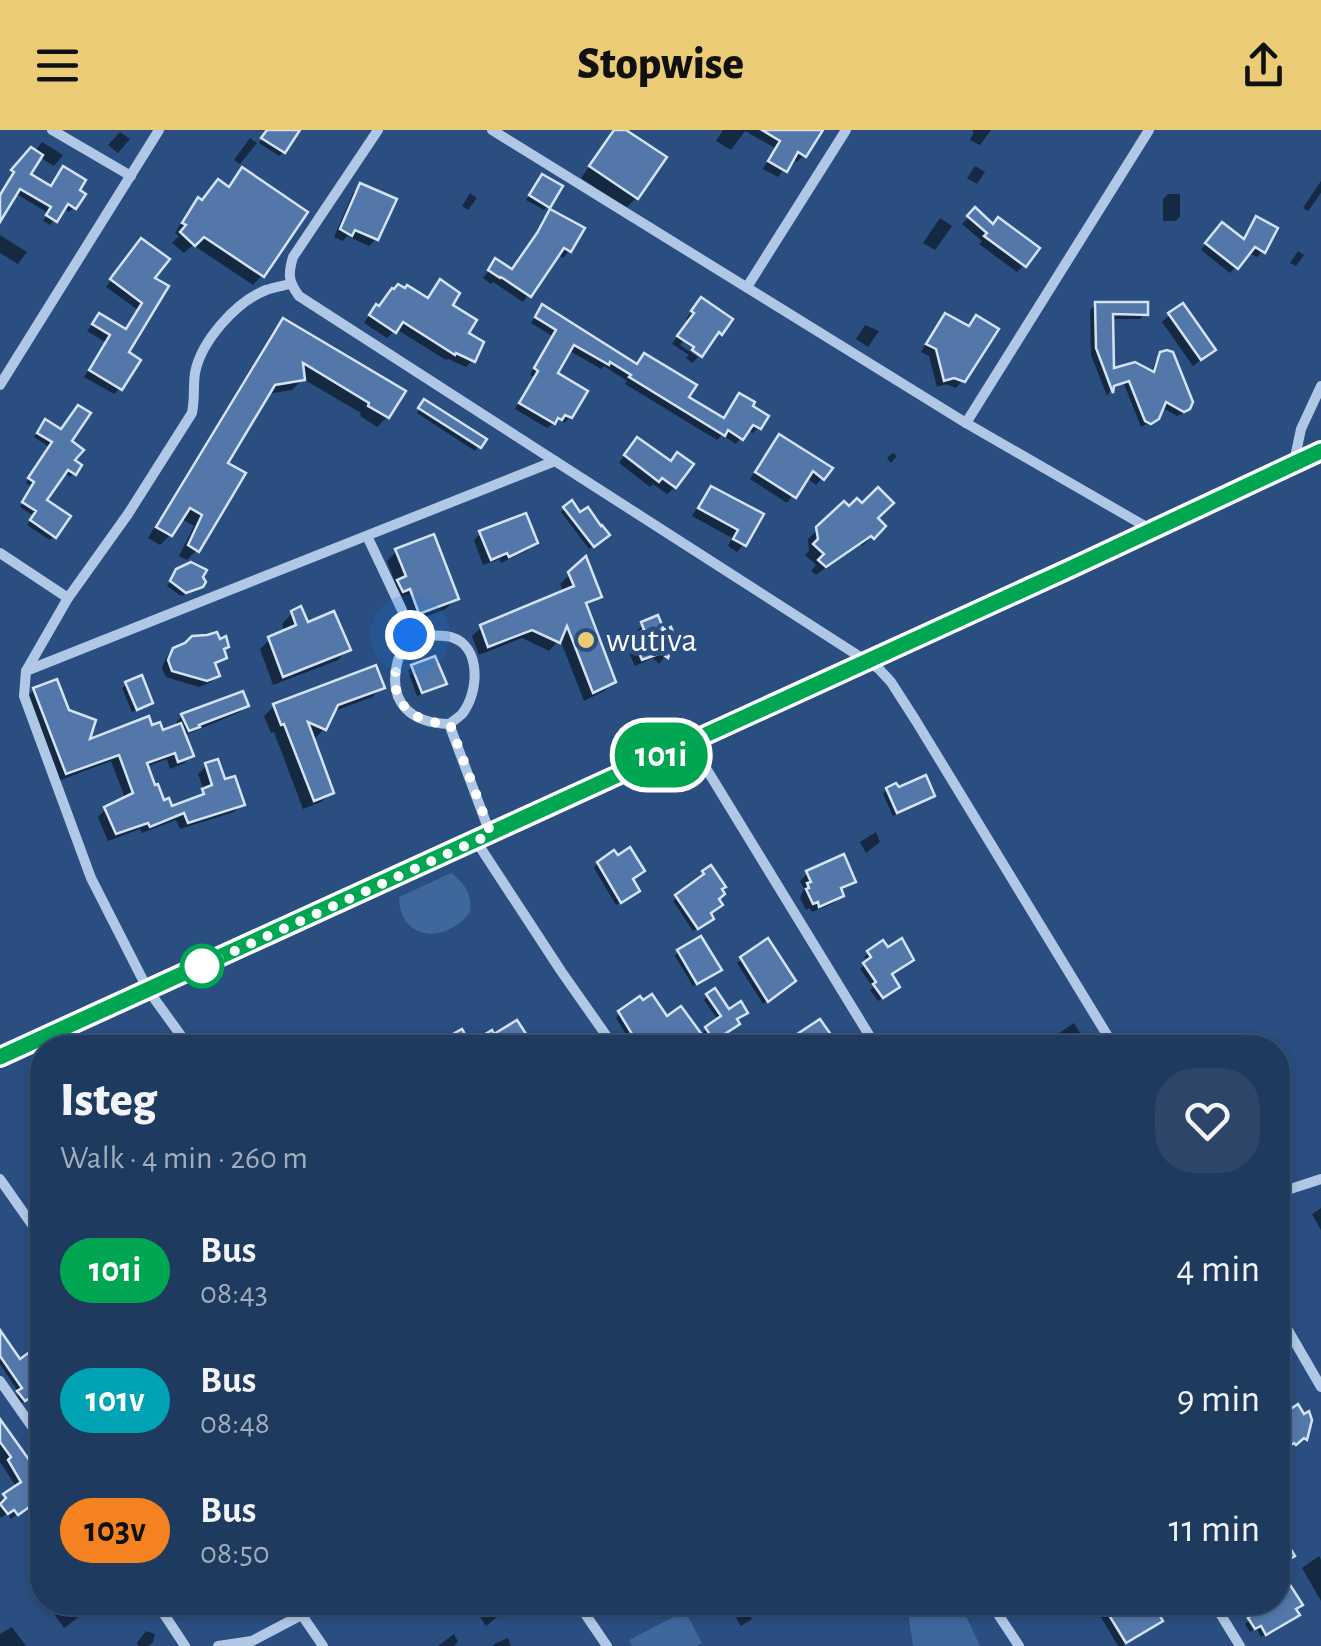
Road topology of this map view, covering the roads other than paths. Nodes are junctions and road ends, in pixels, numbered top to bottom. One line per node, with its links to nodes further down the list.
1 (52, 130): 7 (street)
2 (159, 130): 7 (street)
3 (378, 130): 8 (street)
4 (492, 130): 9 (street)
5 (846, 130): 9 (street)
6 (1149, 130): 12 (street)
7 (131, 176): 10 (street)
8 (290, 284): 14 (street); 19 (street)
9 (748, 287): 12 (street)
10 (0, 385)
11 (1321, 386): 15 (street)
12 (966, 423): 16 (street)
13 (1321, 451): 15 (main road)
14 (556, 461): 17 (street); 21 (street)
15 (1294, 463): 16 (main road)
16 (1153, 530): 21 (main road)
17 (368, 536): 20 (street); 22 (street)
18 (0, 553): 19 (street)
19 (68, 598): 22 (street)
20 (410, 635): 23 (street); 23 (street)
21 (868, 660): 24 (main road); 31 (street)
22 (26, 671): 26 (street)
23 (450, 724): 25 (street)
24 (690, 742): 25 (main road); 30 (street)
25 (484, 837): 26 (main road); 29 (street)
26 (148, 990): 27 (main road); 28 (street)
27 (49, 1035)
28 (181, 1035)
29 (606, 1035)
30 (869, 1035)
31 (1107, 1035)
32 (30, 1043): 33 (main road)
33 (0, 1057)
34 (0, 1179): 37 (street)
35 (1321, 1179): 36 (street)
36 (1290, 1189)
37 (30, 1222)
38 (1290, 1334): 40 (street)
39 (0, 1381): 41 (street)
40 (1321, 1387)
41 (30, 1424)
42 (165, 1615): 49 (street)
43 (299, 1615): 48 (street)
44 (302, 1615): 51 (street)
45 (586, 1615): 52 (street)
46 (999, 1615): 53 (street)
47 (1221, 1615): 54 (street)
48 (236, 1644): 50 (street)
49 (185, 1646)
50 (218, 1646)
51 (323, 1646)
52 (607, 1646)
53 (1019, 1646)
54 (1240, 1646)

